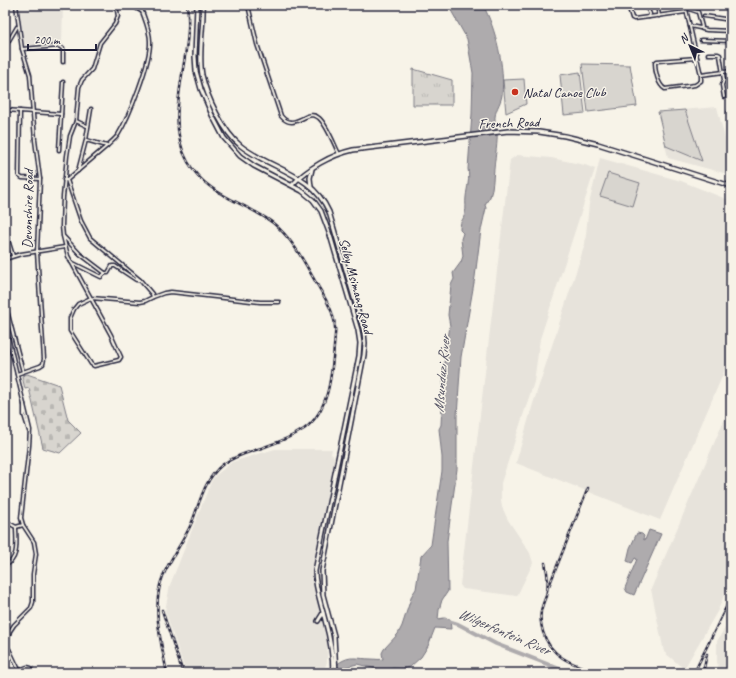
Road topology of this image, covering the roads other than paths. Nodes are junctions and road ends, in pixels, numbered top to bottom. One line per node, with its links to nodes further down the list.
1 (16, 5): 18 (street, Devonshire Road)
2 (116, 5): 41 (street)
3 (131, 5): 12 (street)
4 (140, 5): 12 (street)
5 (197, 5): 52 (main road, Selby Msimang Road)
6 (203, 5): 49 (main road, Selby Msimang Road)
7 (248, 5): 46 (street)
8 (628, 5): 16 (street)
9 (646, 5): 16 (street)
10 (657, 5): 14 (street)
11 (686, 6): 13 (street); 20 (street)
12 (142, 12): 44 (street)
13 (687, 12): 14 (street); 19 (street)
14 (659, 16): 16 (street)
15 (704, 16): 17 (street)
16 (649, 17)
17 (731, 20)
18 (18, 26): 24 (street); 25 (street, Devonshire Road)
19 (690, 26): 20 (street); 27 (street)
20 (702, 28): 21 (street)
21 (731, 31)
22 (701, 40): 23 (street)
23 (731, 41)
24 (5, 47)
25 (22, 49): 28 (street); 38 (street, Devonshire Road)
26 (708, 54): 30 (street)
27 (697, 58): 31 (street); 31 (street)
28 (63, 62)
29 (731, 71): 30 (street)
30 (722, 72): 31 (street); 33 (street)
31 (701, 75)
32 (62, 82): 39 (street)
33 (724, 96)
34 (6, 110): 37 (street)
35 (91, 110): 42 (street)
36 (731, 110): 40 (street)
37 (20, 111): 38 (street); 50 (street)
38 (33, 112): 39 (street); 50 (street, Devonshire Road)
39 (61, 114): 45 (street)
40 (731, 119)
41 (76, 121): 42 (street); 51 (street)
42 (88, 126): 43 (street)
43 (86, 140): 44 (street); 48 (street)
44 (107, 146): 48 (street)
45 (60, 150)
46 (339, 154): 47 (main road, French Road); 53 (main road, French Road)
47 (312, 169): 49 (main road, French Road); 54 (main road)
48 (78, 171): 51 (street)
49 (299, 177): 52 (main road, French Road); 54 (main road, Selby Msimang Road)
50 (40, 179): 58 (street, Devonshire Road)
51 (65, 180): 56 (street); 63 (street)
52 (292, 185): 75 (main road, Selby Msimang Road)
53 (731, 186)
54 (311, 187): 76 (main road, Selby Msimang Road)
55 (5, 230): 59 (street)
56 (63, 236): 57 (street); 62 (street)
57 (65, 248): 58 (street); 61 (street)
58 (37, 252): 59 (street); 69 (street, Devonshire Road)
59 (13, 256): 60 (street)
60 (5, 259)
61 (72, 262): 62 (street); 65 (street)
62 (105, 273): 63 (street)
63 (140, 280): 64 (street)
64 (153, 297): 65 (street); 66 (street)
65 (91, 298): 65 (street)
66 (279, 302)
67 (5, 303): 69 (street)
68 (5, 324): 70 (street)
69 (23, 372): 70 (street, Devonshire Road)
70 (16, 374): 72 (street)
71 (5, 521): 73 (street)
72 (23, 525): 73 (street); 80 (street)
73 (16, 527): 74 (street)
74 (5, 566)
75 (324, 613): 77 (main road); 78 (main road, Selby Msimang Road)
76 (330, 618): 78 (main road); 79 (main road, Selby Msimang Road)
77 (318, 621)
78 (329, 632): 79 (main road, Selby Msimang Road)
79 (335, 660): 81 (main road, Selby Msimang Road); 82 (main road, Selby Msimang Road)
80 (32, 668)
81 (333, 673)
82 (336, 673)

